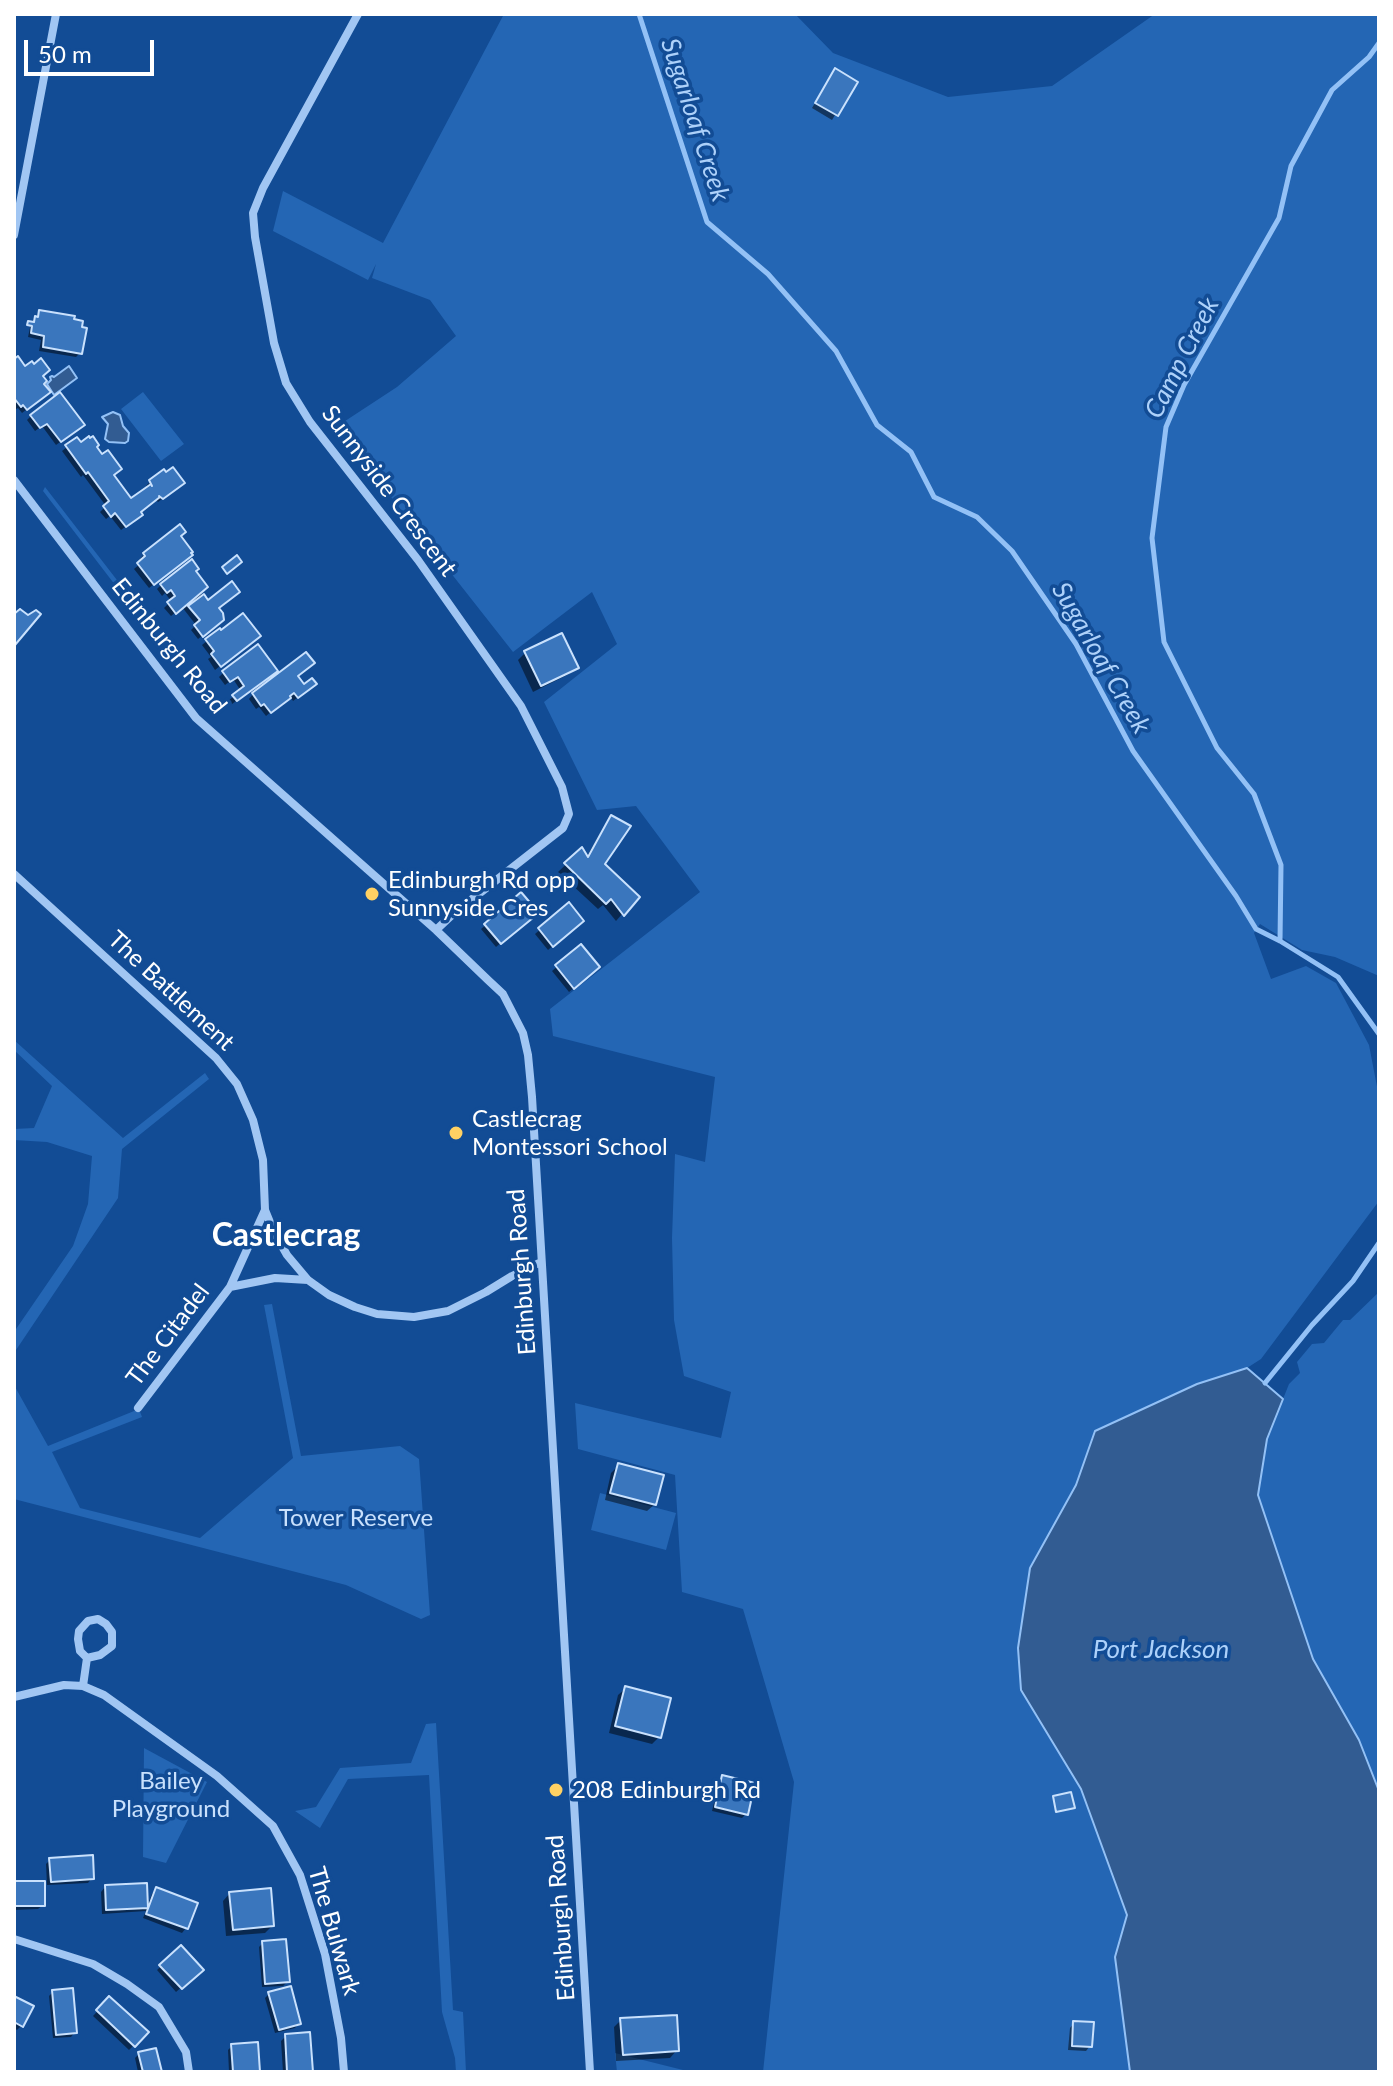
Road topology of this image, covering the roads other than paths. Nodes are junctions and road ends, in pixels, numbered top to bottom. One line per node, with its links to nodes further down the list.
1 (56, 14): 3 (street)
2 (358, 14): 6 (street, Sunnyside Crescent)
3 (14, 235)
4 (14, 480): 6 (street, Edinburgh Road)
5 (14, 874): 7 (street, The Battlement)
6 (436, 930): 8 (street, Edinburgh Road)
7 (265, 1210): 9 (street, The Battlement); 10 (street, The Battlement)
8 (541, 1262): 10 (street); 19 (street, Edinburgh Road)
9 (239, 1268): 11 (street, The Citadel)
10 (308, 1280): 11 (street, The Citadel)
11 (230, 1287): 12 (street, The Citadel)
12 (138, 1408)
13 (87, 1658): 13 (street); 14 (street)
14 (83, 1686): 15 (street); 18 (street, The Bulwark)
15 (14, 1697)
16 (14, 1939): 17 (street)
17 (189, 2072)
18 (344, 2072)
19 (590, 2072)

